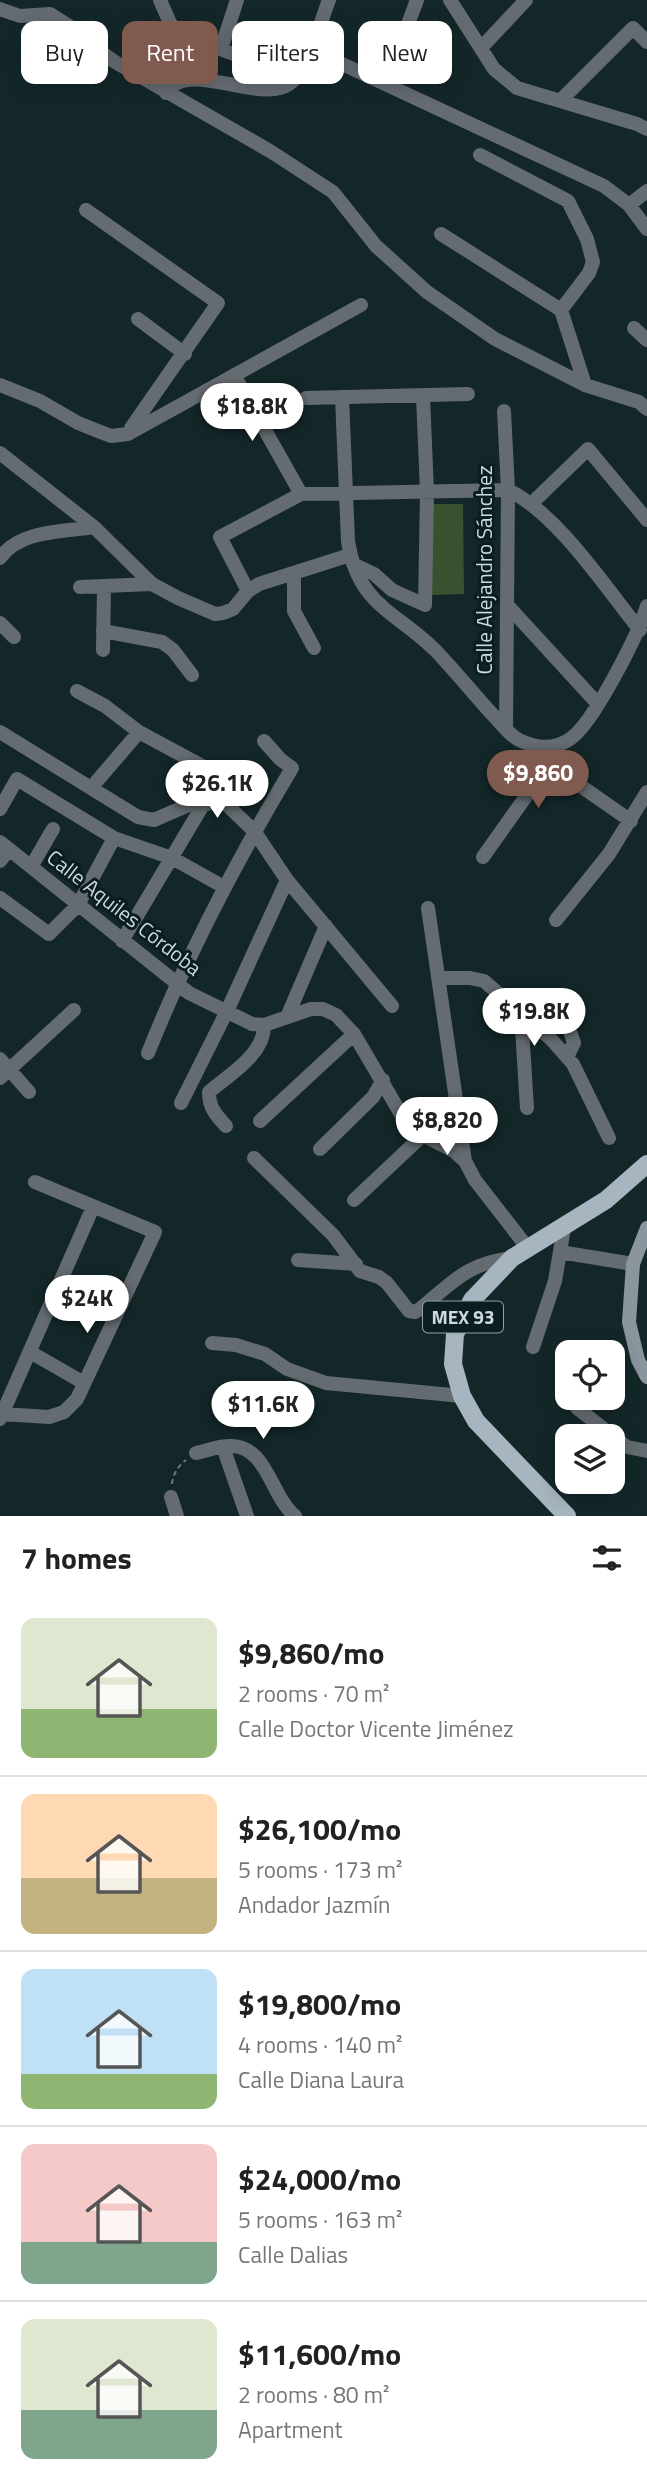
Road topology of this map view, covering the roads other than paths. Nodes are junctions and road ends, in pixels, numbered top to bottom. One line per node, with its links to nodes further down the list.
1 (160, 0): 12 (street)
2 (237, 0): 12 (street)
3 (329, 0): 8 (street)
4 (417, 0): 9 (street)
5 (450, 0): 11 (street)
6 (526, 0): 11 (street)
7 (0, 9): 18 (street)
8 (321, 21)
9 (409, 21)
10 (647, 43): 19 (street)
11 (481, 48): 19 (street)
12 (221, 49): 13 (street)
13 (232, 53)
14 (344, 65): 23 (street)
15 (232, 83): 18 (street)
16 (236, 84): 17 (street)
17 (289, 84)
18 (166, 93): 35 (street)
19 (561, 101): 20 (street)
20 (647, 129)
21 (480, 155): 28 (street)
22 (647, 191): 23 (street)
23 (629, 205): 25 (street)
24 (86, 210): 32 (street)
25 (647, 229)
26 (441, 234): 28 (street)
27 (361, 305): 33 (street)
28 (561, 310): 35 (street)
29 (138, 319): 32 (street)
30 (634, 328): 31 (street)
31 (647, 340)
32 (185, 354): 42 (street)
33 (234, 375): 42 (street); 46 (street)
34 (0, 385): 42 (street)
35 (585, 385): 40 (street)
36 (468, 394): 37 (street)
37 (423, 396): 38 (street); 45 (street)
38 (342, 397): 39 (street); 47 (street)
39 (306, 398)
40 (644, 402)
41 (504, 411): 44 (street, Calle Alejandro Sánchez)
42 (128, 434)
43 (0, 453): 50 (street)
44 (508, 490): 45 (street); 48 (street); 60 (street, Calle Alejandro Sánchez)
45 (427, 492): 47 (street); 54 (street)
46 (301, 494): 47 (street); 59 (street)
47 (345, 495): 54 (street)
48 (531, 504): 49 (street); 63 (street)
49 (647, 520)
50 (94, 527): 52 (street); 56 (street)
51 (0, 534): 52 (street)
52 (13, 544): 53 (street)
53 (0, 558)
54 (352, 560): 55 (street); 71 (street)
55 (293, 573): 59 (street); 66 (street)
56 (152, 584): 58 (street); 59 (street)
57 (80, 587): 58 (street)
58 (104, 587): 64 (street)
59 (248, 591)
60 (508, 606): 70 (street); 71 (street, Calle Alejandro Sánchez)
61 (647, 607): 63 (street)
62 (0, 623): 65 (street)
63 (640, 630): 70 (street)
64 (103, 631): 67 (street); 68 (street)
65 (14, 637)
66 (314, 648)
67 (103, 650)
68 (192, 675)
69 (77, 691): 73 (street)
70 (597, 703): 75 (street)
71 (506, 729): 75 (street)
72 (0, 732): 78 (street)
73 (139, 732): 78 (street); 80 (street)
74 (264, 741): 85 (street)
75 (558, 746): 76 (street)
76 (549, 764): 83 (street); 88 (street)
77 (231, 767): 81 (street)
78 (91, 788): 80 (street)
79 (647, 792): 83 (street)
80 (198, 804): 81 (street); 89 (street)
81 (227, 805): 85 (street)
82 (0, 809): 86 (street)
83 (631, 821): 96 (street)
84 (53, 830): 90 (street)
85 (254, 831): 91 (street); 92 (street)
86 (114, 838): 89 (street); 94 (street)
87 (3, 851): 90 (street, Calle Aquiles Córdoba)
88 (483, 857)
89 (172, 858): 92 (street); 98 (street)
90 (31, 867): 94 (street, Calle Aquiles Córdoba)
91 (287, 880): 97 (street); 103 (street)
92 (224, 887): 100 (street)
93 (0, 898): 94 (street)
94 (78, 905): 98 (street, Calle Aquiles Córdoba)
95 (428, 908): 99 (street)
96 (556, 920)
97 (326, 926): 101 (street); 106 (street)
98 (122, 942): 100 (street, Calle Aquiles Córdoba)
99 (439, 978): 104 (street); 122 (street)
100 (176, 984): 103 (street, Calle Aquiles Córdoba); 109 (street)
101 (392, 1006)
102 (74, 1010): 111 (street)
103 (227, 1011): 107 (street, Calle Aquiles Córdoba); 114 (street)
104 (521, 1012): 110 (street); 115 (street)
105 (564, 1014): 110 (street)
106 (287, 1017): 107 (street); 108 (street)
107 (264, 1025): 117 (street)
108 (354, 1034): 112 (street); 116 (street)
109 (148, 1053)
110 (567, 1057): 119 (street)
111 (3, 1069): 113 (street)
112 (383, 1080): 118 (street); 120 (street)
113 (29, 1092)
114 (181, 1103)
115 (527, 1108)
116 (260, 1121)
117 (226, 1126)
118 (422, 1136): 122 (street); 125 (street)
119 (609, 1138)
120 (320, 1149)
121 (254, 1158): 133 (street)
122 (465, 1161): 129 (street)
123 (647, 1164): 127 (main road, MEX 93)
124 (35, 1182): 126 (street)
125 (355, 1200)
126 (93, 1208): 137 (street); 139 (street)
127 (564, 1228): 129 (main road, MEX 93); 130 (street)
128 (647, 1228): 134 (street)
129 (527, 1247): 131 (main road, MEX 93)
130 (560, 1252): 134 (street); 136 (street)
131 (512, 1258): 133 (street); 140 (main road, MEX 93)
132 (298, 1260): 133 (street)
133 (356, 1264)
134 (633, 1264): 138 (street)
135 (212, 1343): 140 (street)
136 (533, 1347)
137 (30, 1352): 139 (street); 142 (street)
138 (647, 1377)
139 (84, 1383): 142 (street)
140 (462, 1396): 150 (main road, MEX 93)
141 (581, 1410): 144 (street)
142 (1, 1417)
143 (223, 1447): 145 (street); 148 (street); 149 (street)
144 (647, 1451)
145 (196, 1453)
146 (171, 1497): 147 (street)
147 (177, 1516)
148 (247, 1516)
149 (295, 1516)
150 (567, 1516)

